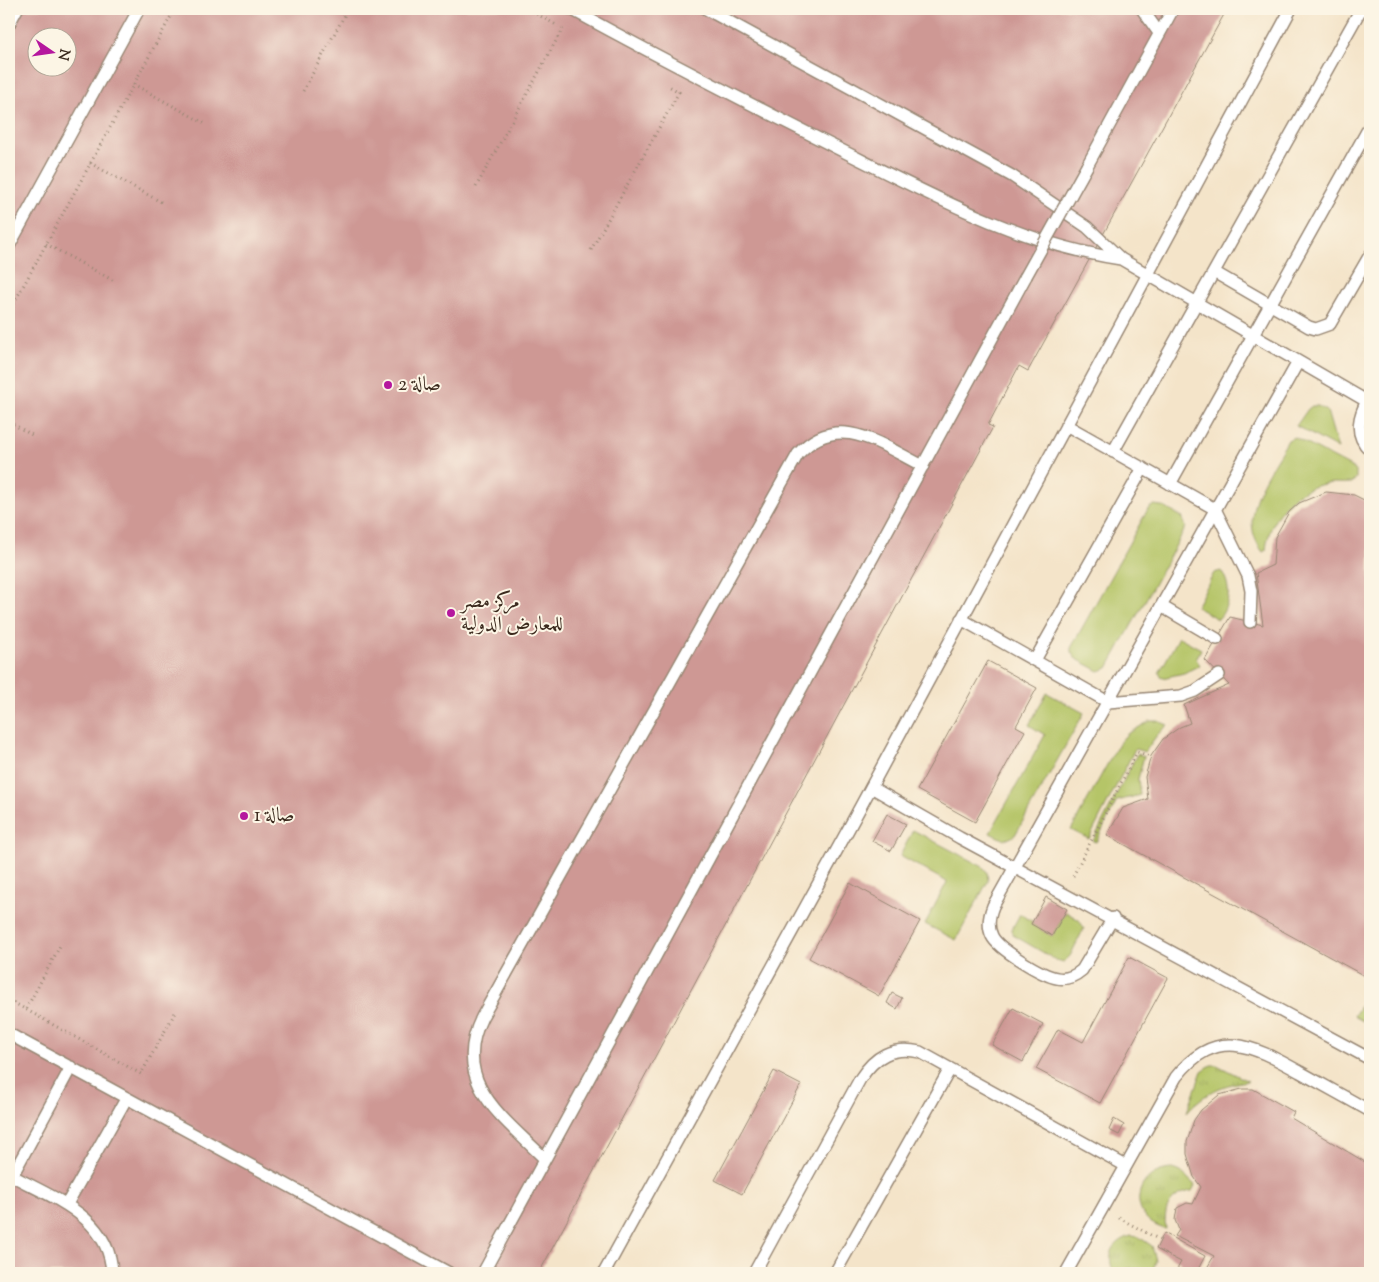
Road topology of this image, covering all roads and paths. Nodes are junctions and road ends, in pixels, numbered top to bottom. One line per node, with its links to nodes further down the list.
1 (17, 9): 11 (lane)
2 (138, 9): 22 (lane)
3 (175, 9): 14 (path)
4 (348, 9): 15 (path)
5 (571, 9): 26 (lane)
6 (706, 9): 26 (lane)
7 (1142, 9): 13 (lane)
8 (1173, 9): 13 (lane)
9 (1291, 9): 28 (lane)
10 (1361, 9): 27 (lane)
11 (9, 24)
12 (563, 28): 20 (path)
13 (1160, 33): 41 (lane, bridge)
14 (134, 84): 17 (path); 19 (path)
15 (303, 91)
16 (670, 107): 24 (path)
17 (204, 123)
18 (1370, 126): 31 (lane)
19 (90, 163): 21 (path); 23 (path)
20 (476, 187)
21 (160, 202)
22 (10, 241)
23 (46, 244): 29 (path); 32 (path)
24 (591, 250)
25 (1370, 255): 31 (lane)
26 (1121, 259): 28 (lane)
27 (1214, 272): 30 (lane); 31 (lane)
28 (1148, 274): 30 (lane); 37 (lane)
29 (116, 282)
30 (1197, 303): 33 (lane); 40 (lane)
31 (1270, 305): 33 (lane)
32 (9, 312)
33 (1253, 335): 34 (lane); 43 (lane)
34 (1298, 362): 35 (lane); 44 (lane)
35 (1369, 400): 39 (lane)
36 (9, 422): 38 (path)
37 (1066, 425): 40 (lane); 46 (lane)
38 (32, 435)
39 (1370, 450)
40 (1113, 452): 42 (lane)
41 (923, 466): 67 (lane); 67 (lane)
42 (1143, 468): 43 (lane); 49 (lane)
43 (1170, 484): 44 (lane)
44 (1216, 509): 45 (lane); 47 (lane)
45 (1162, 606): 48 (lane); 51 (lane)
46 (962, 619): 49 (lane); 53 (lane)
47 (1250, 622)
48 (1217, 639)
49 (1035, 660): 51 (lane)
50 (1219, 675): 51 (lane)
51 (1108, 702): 54 (lane)
52 (1150, 756): 55 (path)
53 (871, 787): 54 (lane); 76 (lane)
54 (1016, 866): 55 (lane); 56 (lane)
55 (1064, 892): 56 (lane)
56 (1113, 918): 62 (lane)
57 (60, 946): 59 (path)
58 (9, 1000): 59 (path)
59 (26, 1009): 60 (path)
60 (176, 1011)
61 (9, 1034): 63 (lane)
62 (1370, 1059)
63 (71, 1068): 65 (lane); 69 (lane)
64 (950, 1068): 68 (lane); 77 (lane); 78 (lane)
65 (126, 1099): 70 (lane); 74 (lane)
66 (1370, 1111): 68 (lane)
67 (545, 1159): 75 (lane)
68 (1126, 1166): 71 (lane)
69 (11, 1175): 70 (lane)
70 (67, 1204): 73 (lane)
71 (1102, 1209): 72 (path); 79 (lane)
72 (1160, 1240)
73 (112, 1273)
74 (449, 1273)
75 (483, 1273)
76 (604, 1273)
77 (754, 1273)
78 (835, 1273)
79 (1066, 1273)

